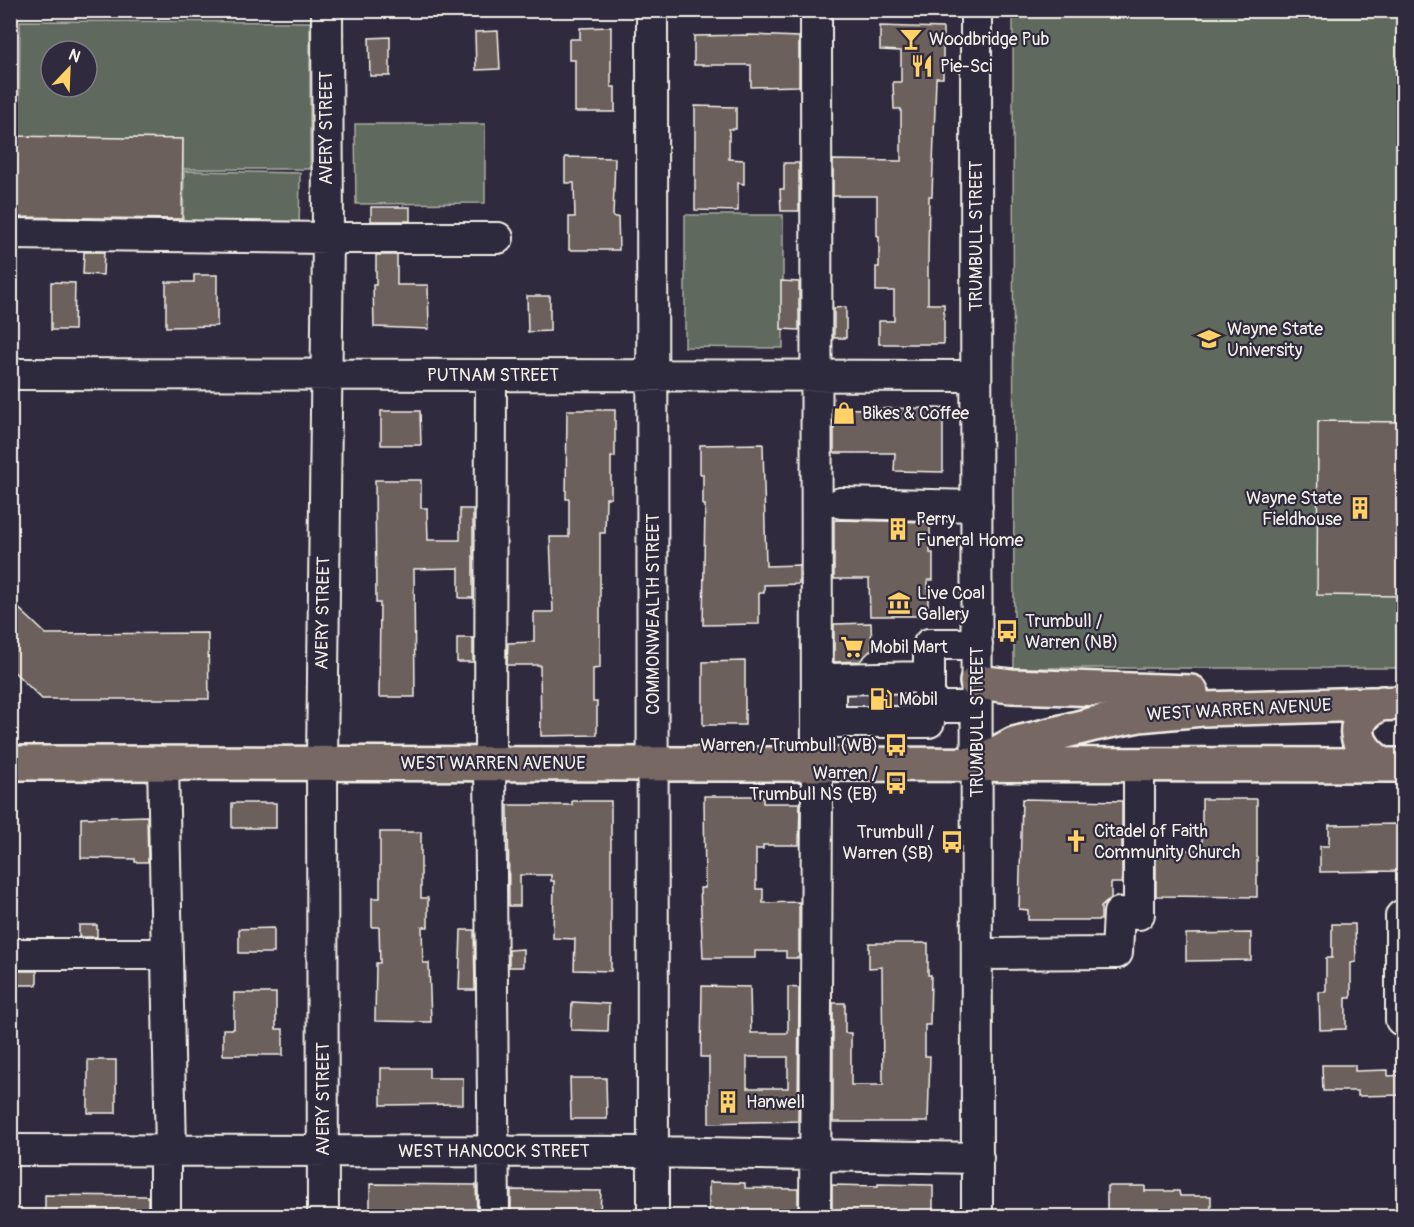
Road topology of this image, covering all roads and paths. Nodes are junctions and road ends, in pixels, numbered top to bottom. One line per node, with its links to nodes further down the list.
1 (327, 10): 6 (street, AVERY STREET)
2 (652, 10): 11 (street, COMMONWEALTH STREET)
3 (816, 10): 12 (street)
4 (976, 10): 13 (street, TRUMBULL STREET)
5 (10, 234): 6 (street)
6 (328, 238): 7 (street); 9 (street, AVERY STREET)
7 (498, 238)
8 (10, 374): 9 (street, PUTNAM STREET)
9 (326, 375): 10 (street, PUTNAM STREET); 22 (street, AVERY STREET)
10 (490, 375): 11 (street, PUTNAM STREET); 23 (street)
11 (652, 375): 12 (street, PUTNAM STREET); 24 (street, COMMONWEALTH STREET)
12 (817, 376): 13 (street, PUTNAM STREET); 18 (street)
13 (976, 376): 15 (street, TRUMBULL STREET)
14 (841, 503): 15 (street)
15 (976, 506): 16 (street, TRUMBULL STREET)
16 (977, 644): 17 (street, TRUMBULL STREET); 18 (street)
17 (977, 694): 18 (street); 19 (main road); 27 (street, TRUMBULL STREET)
18 (882, 703): 25 (street); 26 (street)
19 (1380, 703): 27 (main road, WEST WARREN AVENUE); 29 (main road)
20 (164, 762): 21 (main road, WEST WARREN AVENUE); 22 (main road, WEST WARREN AVENUE); 32 (street)
21 (10, 763)
22 (322, 763): 23 (main road, WEST WARREN AVENUE); 37 (street, AVERY STREET)
23 (490, 764): 24 (main road, WEST WARREN AVENUE); 38 (street)
24 (653, 764): 25 (main road, WEST WARREN AVENUE); 39 (street, COMMONWEALTH STREET)
25 (817, 764): 26 (main road, WEST WARREN AVENUE); 40 (street)
26 (917, 764): 27 (main road, WEST WARREN AVENUE)
27 (976, 764): 28 (main road, WEST WARREN AVENUE); 33 (street, TRUMBULL STREET)
28 (1139, 764): 29 (main road, WEST WARREN AVENUE); 33 (street)
29 (1393, 765)
30 (1404, 916): 34 (street)
31 (10, 954): 32 (street)
32 (167, 954): 36 (street)
33 (977, 954): 41 (street, TRUMBULL STREET)
34 (1404, 1020)
35 (10, 1150): 36 (street, WEST HANCOCK STREET)
36 (168, 1151): 37 (street, WEST HANCOCK STREET); 42 (street)
37 (323, 1151): 38 (street, WEST HANCOCK STREET); 43 (street, AVERY STREET)
38 (495, 1151): 39 (street, WEST HANCOCK STREET); 44 (street)
39 (653, 1152): 40 (street, WEST HANCOCK STREET); 45 (street, COMMONWEALTH STREET)
40 (814, 1156): 41 (street, WEST HANCOCK STREET); 46 (street)
41 (978, 1158): 47 (street, TRUMBULL STREET)
42 (165, 1216)
43 (324, 1216)
44 (494, 1216)
45 (653, 1216)
46 (815, 1216)
47 (977, 1216)

